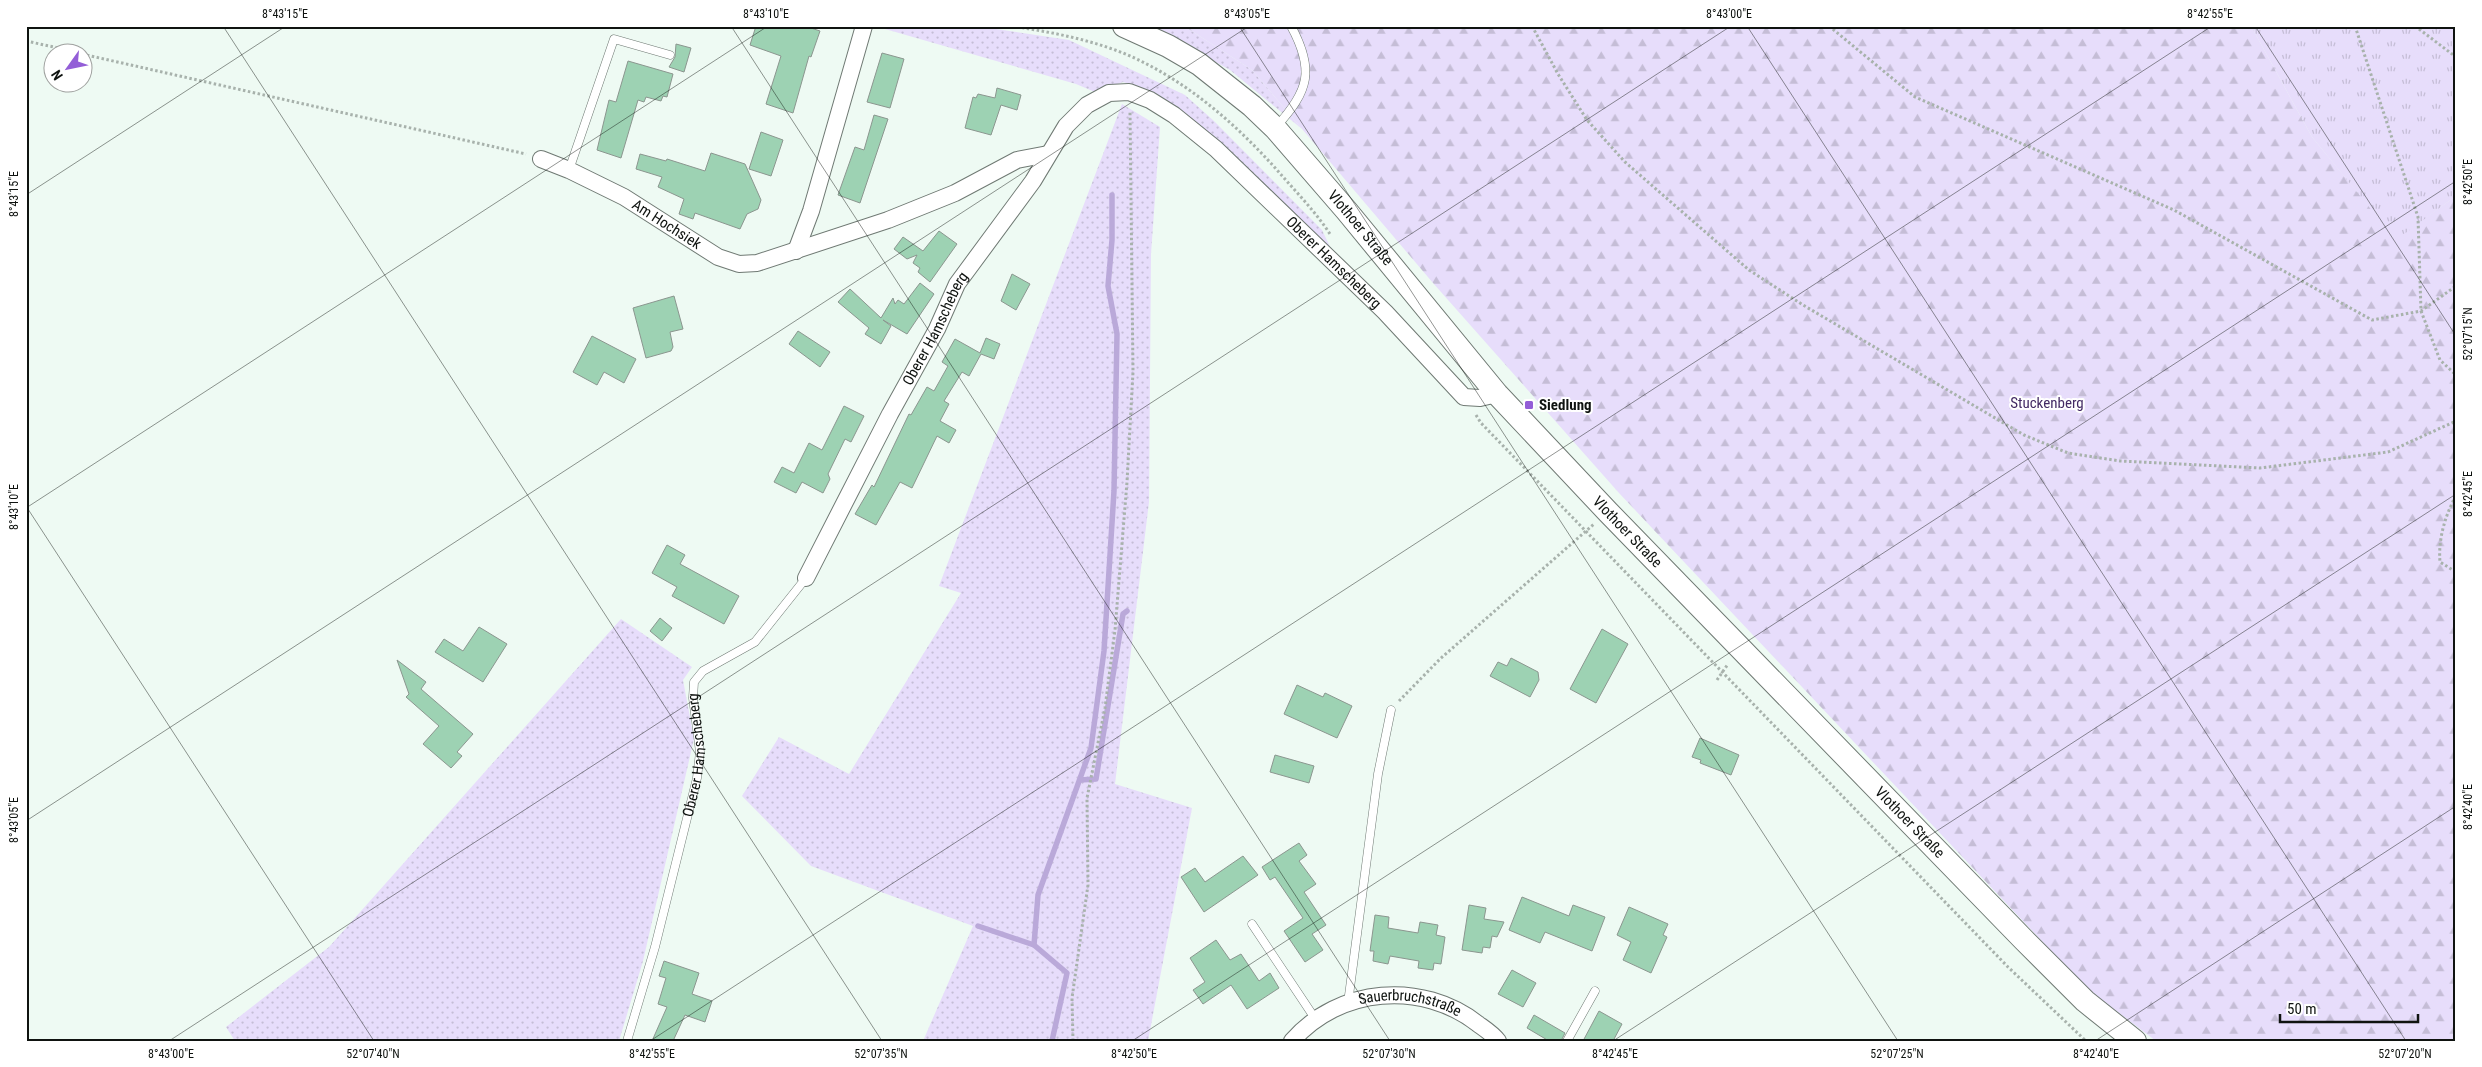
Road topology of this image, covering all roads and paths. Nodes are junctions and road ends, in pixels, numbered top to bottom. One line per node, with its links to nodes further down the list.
1 (864, 26): 20 (street)
2 (1124, 26): 16 (main road, Vlothoer Straße)
3 (1291, 26): 16 (lane)
4 (1532, 26): 26 (path)
5 (1829, 26): 22 (path)
6 (2055, 26): 7 (path)
7 (2062, 26)
8 (2355, 26): 22 (path)
9 (2415, 26): 14 (path)
10 (26, 41): 11 (path)
11 (42, 44)
12 (670, 55): 19 (lane)
13 (92, 56): 18 (path)
14 (2456, 57)
15 (1129, 92): 17 (street, Oberer Hamscheberg); 25 (street, Oberer Hamscheberg); 40 (path)
16 (1275, 128): 24 (main road, Vlothoer Straße)
17 (1048, 154): 20 (street, Am Hochsiek); 31 (street, Oberer Hamscheberg)
18 (541, 159): 19 (street, Am Hochsiek)
19 (569, 170): 20 (street, Am Hochsiek)
20 (796, 251)
21 (2456, 286): 22 (path)
22 (2421, 311): 23 (path)
23 (2456, 375)
24 (1496, 394): 25 (street); 45 (main road, Vlothoer Straße)
25 (1464, 397): 29 (path)
26 (2455, 421): 27 (path)
27 (2456, 428)
28 (2456, 496): 30 (path)
29 (1586, 530): 32 (path); 34 (path)
30 (2456, 572)
31 (806, 578): 39 (lane, Oberer Hamscheberg)
32 (1722, 670): 33 (path); 44 (path)
33 (1716, 680)
34 (1391, 710): 37 (lane)
35 (1252, 924): 38 (lane)
36 (1595, 991): 43 (lane)
37 (1348, 1003): 38 (street, Sauerbruchstraße); 42 (street, Sauerbruchstraße)
38 (1316, 1020): 41 (street, Sauerbruchstraße)
39 (627, 1041)
40 (1073, 1041)
41 (1292, 1041)
42 (1498, 1041)
43 (1566, 1041)
44 (2086, 1041)
45 (2135, 1041)

